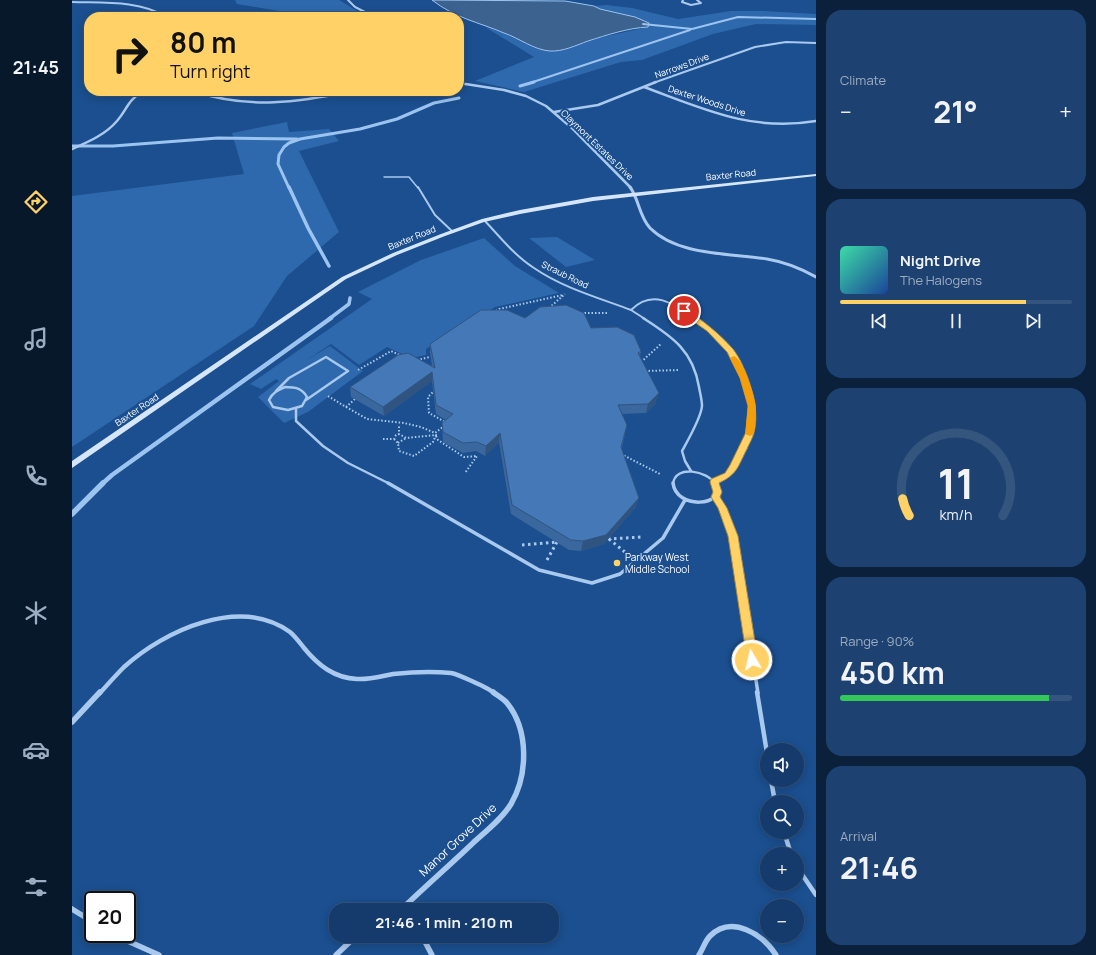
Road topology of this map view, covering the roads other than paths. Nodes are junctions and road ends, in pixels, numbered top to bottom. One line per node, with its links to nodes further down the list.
1 (348, 0): 6 (street)
2 (683, 0): 3 (street)
3 (697, 0)
4 (72, 2): 5 (street)
5 (154, 12)
6 (365, 12)
7 (816, 42): 9 (street, Narrows Drive)
8 (464, 83): 13 (street, Claymont Estates Drive)
9 (643, 87): 13 (street, Narrows Drive); 14 (street, Dexter Woods Drive)
10 (134, 96): 15 (street)
11 (208, 96): 12 (street)
12 (327, 96)
13 (554, 112): 18 (street, Claymont Estates Drive)
14 (816, 121)
15 (72, 149)
16 (816, 174): 18 (main road, Baxter Road)
17 (384, 177): 20 (lane)
18 (635, 194): 19 (main road, Baxter Road); 21 (street, Claymont Estates Drive)
19 (485, 221): 20 (main road, Baxter Road); 22 (lane, Straub Road)
20 (453, 232): 26 (main road, Baxter Road)
21 (816, 277)
22 (631, 310): 27 (lane, Straub Road); 28 (lane)
23 (276, 391): 24 (lane); 24 (lane); 25 (lane)
24 (306, 400): 25 (lane)
25 (296, 409): 30 (lane)
26 (72, 465)
27 (691, 471): 28 (lane); 30 (lane)
28 (714, 482): 29 (lane)
29 (716, 497): 30 (lane); 32 (lane)
30 (685, 500)
31 (72, 722): 35 (street, Manor Grove Drive)
32 (765, 743)
33 (804, 878): 34 (lane)
34 (816, 896)
35 (411, 903)
36 (72, 909): 37 (street)
37 (84, 916)
38 (132, 943): 41 (street)
39 (349, 943): 42 (street)
40 (426, 943): 43 (street)
41 (159, 955)
42 (336, 955)
43 (432, 955)
44 (699, 955): 45 (street)
45 (776, 955)

